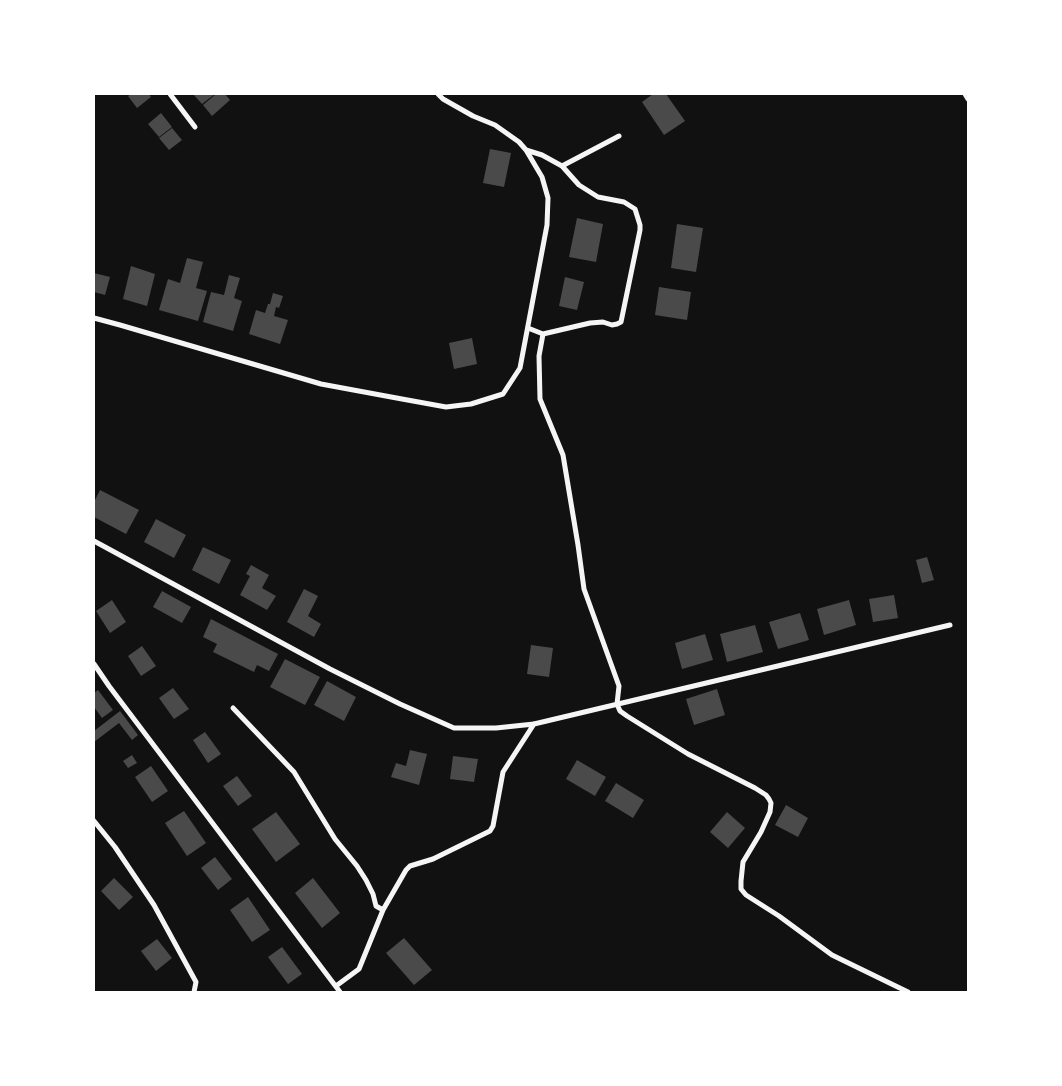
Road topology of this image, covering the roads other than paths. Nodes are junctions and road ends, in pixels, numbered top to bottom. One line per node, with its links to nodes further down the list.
1 (170, 94): 5 (street)
2 (438, 94): 7 (street)
3 (965, 94): 4 (street)
4 (968, 99)
5 (195, 127)
6 (619, 136): 8 (street)
7 (526, 150): 8 (street); 10 (street)
8 (562, 166): 11 (street)
9 (94, 318): 10 (street)
10 (528, 328): 11 (street)
11 (543, 334): 15 (street)
12 (94, 541): 17 (street)
13 (950, 625): 15 (street)
14 (94, 664): 20 (street)
15 (617, 704): 17 (street); 23 (street)
16 (233, 708): 19 (street)
17 (534, 724): 19 (street)
18 (94, 821): 21 (street)
19 (383, 910): 20 (street)
20 (336, 986): 22 (street)
21 (194, 992)
22 (340, 992)
23 (908, 992)

